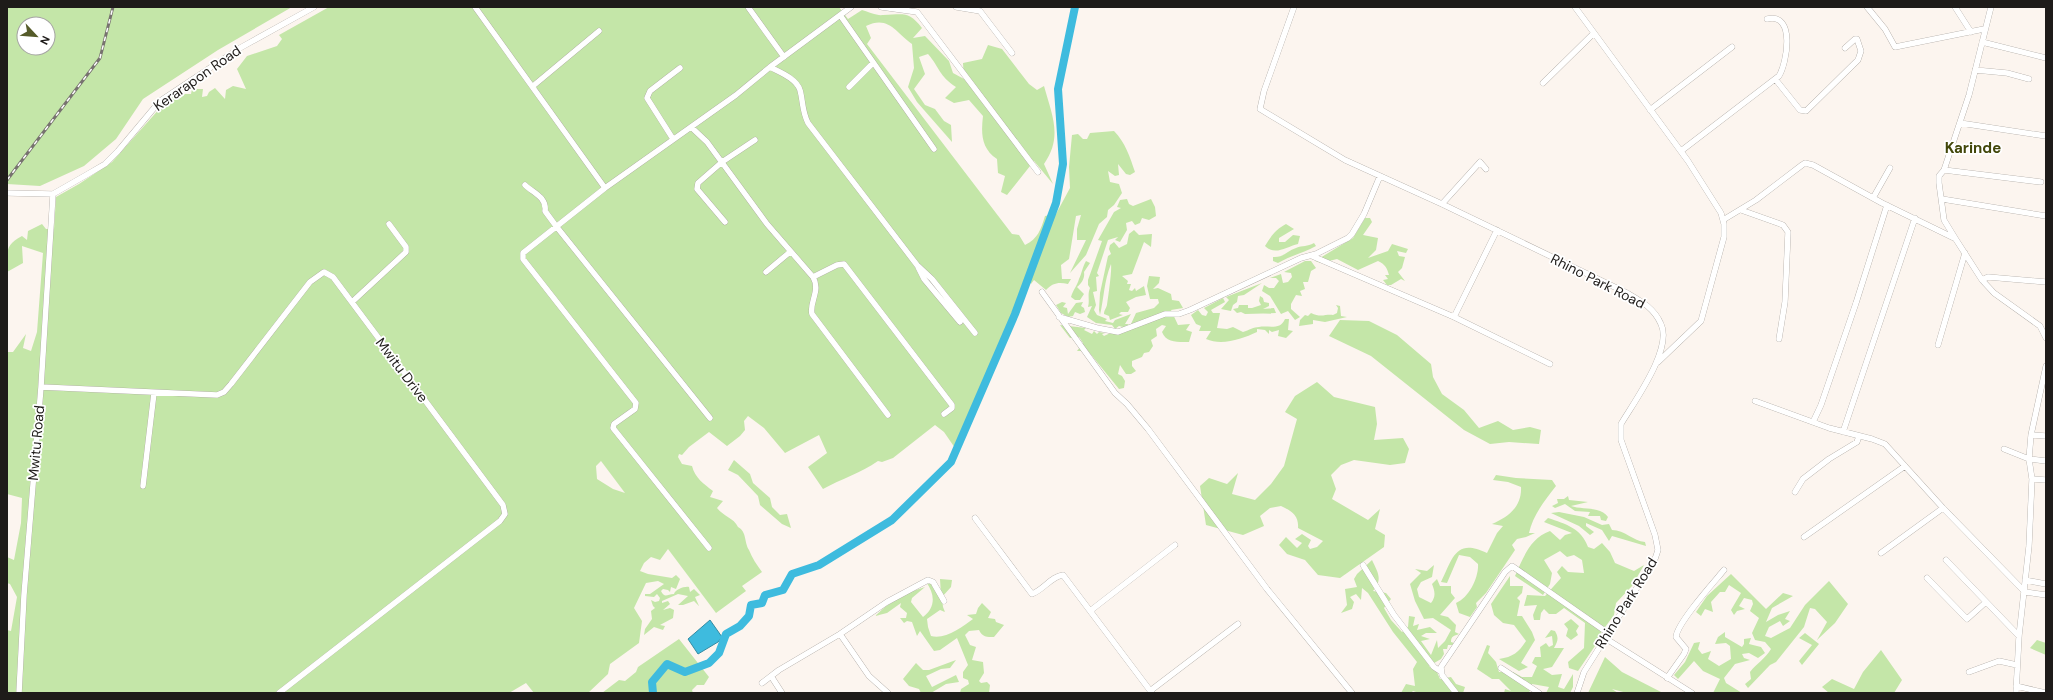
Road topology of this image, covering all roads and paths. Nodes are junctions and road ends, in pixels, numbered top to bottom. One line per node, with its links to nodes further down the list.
1 (314, 7): 52 (street, Kerarapon Road)
2 (476, 7): 32 (street)
3 (748, 7): 23 (street)
4 (850, 7): 13 (street)
5 (881, 7): 12 (street)
6 (956, 7): 22 (street)
7 (1294, 7): 47 (street, Rhino Park Road)
8 (1575, 7): 17 (street)
9 (1867, 7): 18 (street)
10 (1955, 7): 18 (street)
11 (1991, 7): 15 (street)
12 (915, 9): 46 (street)
13 (840, 15): 23 (street); 25 (street)
14 (1767, 19): 30 (street)
15 (1984, 29): 18 (street); 19 (street)
16 (599, 31): 32 (street)
17 (1594, 32): 31 (street); 34 (street)
18 (1971, 32)
19 (1982, 42): 24 (street); 28 (street)
20 (1732, 47): 34 (street)
21 (1845, 48): 30 (street)
22 (1012, 54)
23 (784, 56): 26 (street)
24 (2046, 58)
25 (873, 63): 33 (street); 40 (street)
26 (770, 67): 36 (street); 69 (street)
27 (680, 68): 38 (street)
28 (1975, 70): 29 (street); 35 (street)
29 (2029, 79)
30 (1776, 80): 41 (street)
31 (1543, 83)
32 (534, 86): 50 (street)
33 (849, 87)
34 (1650, 110): 41 (street)
35 (1960, 123): 37 (street); 45 (street)
36 (691, 127): 38 (street); 42 (street)
37 (2046, 136)
38 (673, 140): 50 (street)
39 (755, 140): 42 (street)
40 (934, 149)
41 (1681, 151): 60 (street)
42 (722, 162): 61 (street); 66 (street)
43 (1890, 168): 53 (street)
44 (1486, 169): 55 (street)
45 (1944, 170): 48 (street); 54 (street)
46 (1038, 172)
47 (1380, 176): 55 (street, Rhino Park Road); 68 (street)
48 (2041, 182)
49 (524, 185): 63 (street)
50 (606, 188): 63 (street)
51 (7, 193): 52 (street)
52 (53, 194): 86 (street, Mwitu Road)
53 (1873, 198): 56 (street); 57 (street)
54 (1942, 199): 58 (street); 65 (street)
55 (1442, 204): 64 (street, Rhino Park Road)
56 (1887, 205): 59 (street); 92 (street)
57 (1741, 210): 60 (street); 81 (street)
58 (2046, 216)
59 (1915, 218): 65 (street); 93 (street)
60 (1723, 220): 83 (street)
61 (725, 222)
62 (389, 224): 75 (street)
63 (556, 226): 91 (street); 109 (street)
64 (1497, 230): 77 (street); 83 (street, Rhino Park Road)
65 (1955, 238): 67 (street)
66 (790, 252): 70 (street); 71 (street)
67 (1965, 253): 72 (street); 82 (street)
68 (1312, 256): 76 (street); 77 (street)
69 (917, 265): 78 (street); 79 (street)
70 (766, 272)
71 (813, 278): 89 (street); 90 (street)
72 (1982, 280): 73 (street); 80 (street)
73 (2046, 282)
74 (1042, 292): 76 (street)
75 (352, 302): 87 (street, Mwitu Drive); 136 (street, Mwitu Drive)
76 (1059, 316): 139 (street)
77 (1454, 317): 84 (street)
78 (960, 322)
79 (975, 333)
80 (2046, 338)
81 (1779, 339)
82 (1938, 345)
83 (1658, 362): 124 (street, Rhino Park Road)
84 (1550, 364)
85 (2046, 367): 94 (street)
86 (41, 387): 87 (street, Mwitu Drive); 135 (street, Mwitu Road)
87 (154, 393): 103 (street)
88 (1756, 401): 92 (street)
89 (944, 414)
90 (888, 415)
91 (710, 418)
92 (1813, 422): 93 (street)
93 (1844, 432): 95 (street)
94 (2031, 435): 96 (street); 98 (street)
95 (1859, 436): 100 (street); 104 (street)
96 (2046, 436)
97 (2004, 449): 98 (street)
98 (2029, 459): 99 (street); 101 (street)
99 (2046, 461)
100 (1905, 466): 105 (street); 107 (street)
101 (2032, 479): 102 (street); 115 (street)
102 (2046, 480)
103 (143, 486)
104 (1795, 492)
105 (1943, 508): 110 (street); 117 (street)
106 (975, 518): 121 (street)
107 (1804, 537)
108 (1175, 545): 121 (street)
109 (708, 548)
110 (1881, 553)
111 (1946, 560): 120 (street)
112 (1363, 565): 128 (street)
113 (1724, 570): 131 (street)
114 (1927, 578): 120 (street)
115 (2025, 580): 116 (street); 117 (street)
116 (2046, 584)
117 (2025, 592): 118 (street); 125 (street)
118 (2046, 595)
119 (944, 602): 123 (street)
120 (1986, 602): 125 (street)
121 (1090, 611): 134 (street)
122 (1238, 624): 134 (street)
123 (840, 634): 130 (street); 138 (street)
124 (1607, 636): 128 (street); 131 (street); 142 (street, Rhino Park Road)
125 (2019, 636): 126 (street)
126 (2017, 665): 129 (street); 133 (street)
127 (1501, 668): 141 (street)
128 (1440, 671): 140 (street)
129 (1969, 672)
130 (771, 676): 132 (street); 137 (street)
131 (1667, 678): 143 (street)
132 (762, 683)
133 (2016, 686): 144 (street); 145 (street)
134 (1151, 692)
135 (19, 693)
136 (279, 693)
137 (782, 693)
138 (888, 693)
139 (1352, 693)
140 (1456, 693)
141 (1540, 693)
142 (1577, 693)
143 (1692, 693)
144 (2016, 693)
145 (2046, 693)

